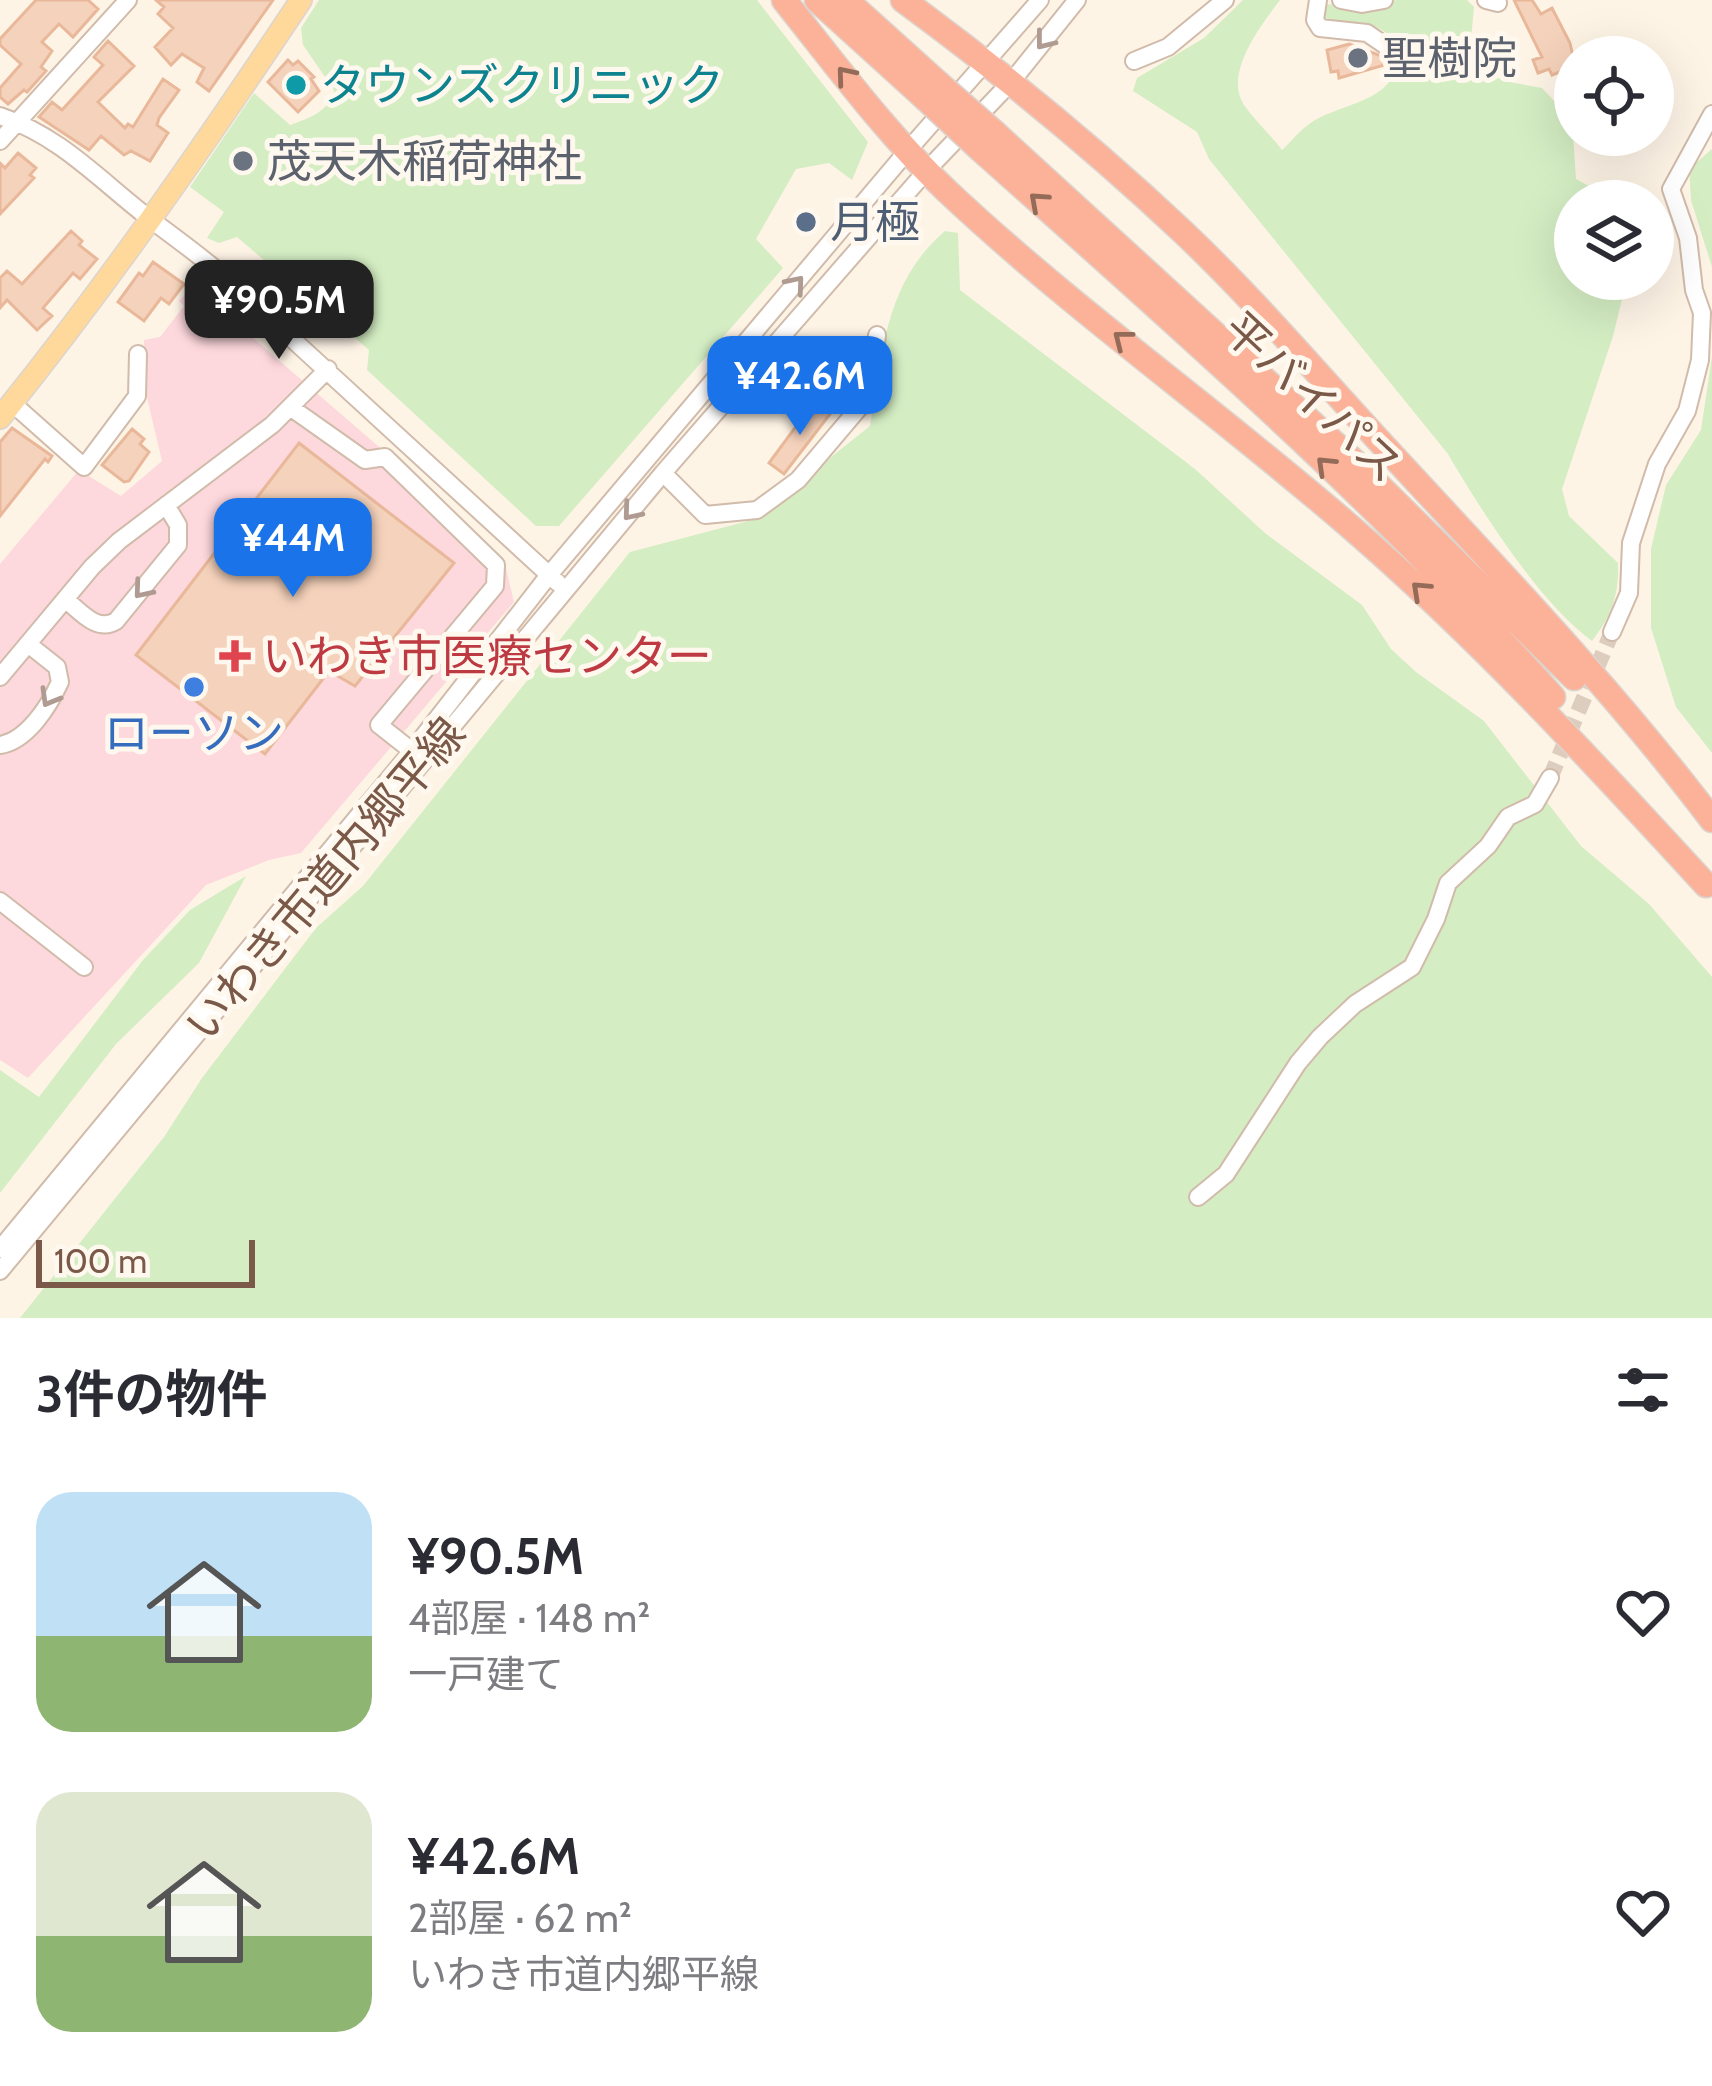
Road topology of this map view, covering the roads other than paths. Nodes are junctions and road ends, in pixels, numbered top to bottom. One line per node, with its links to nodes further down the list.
1 (784, 0): 22 (highway, one-way to 1)
2 (817, 0): 17 (highway, 平バイパス)
3 (846, 0): 17 (highway, 平バイパス)
4 (903, 0): 14 (highway)
5 (1040, 0): 14 (street, いわき市道内郷平線)
6 (1076, 0): 16 (street, いわき市道内郷平線, one-way to 16)
7 (1225, 0): 15 (street)
8 (1318, 0): 13 (street)
9 (1341, 0): 10 (street)
10 (1384, 0)
11 (297, 1): 24 (main road)
12 (116, 4): 19 (street)
13 (1386, 46)
14 (986, 61): 16 (highway); 22 (street, いわき市道内郷平線)
15 (1134, 61)
16 (1012, 81): 23 (street, いわき市道内郷平線); 41 (highway)
17 (932, 90): 21 (highway, 平バイパス, bridge)
18 (1712, 113): 35 (street)
19 (8, 119): 20 (street); 24 (street)
20 (0, 141)
21 (988, 142): 42 (highway, 平バイパス); 43 (highway, 平バイパス, one-way to 21)
22 (909, 149): 23 (highway); 32 (street, いわき市道内郷平線, one-way to 22)
23 (927, 170): 30 (street, いわき市道内郷平線); 43 (highway, one-way to 23)
24 (150, 219): 27 (street); 29 (main road)
25 (878, 334): 30 (street)
26 (138, 354): 29 (street)
27 (328, 369): 28 (street); 32 (street)
28 (290, 407): 31 (street); 39 (street)
29 (4, 410)
30 (663, 473): 33 (street, いわき市道内郷平線, one-way to 33)
31 (166, 505): 34 (street); 34 (street, one-way to 34)
32 (550, 575): 33 (street); 39 (street, いわき市道内郷平線)
33 (566, 590): 48 (street, いわき市道内郷平線)
34 (65, 599): 36 (street)
35 (1612, 632)
36 (28, 644): 37 (street); 38 (street, one-way to 38)
37 (0, 677)
38 (0, 745)
39 (412, 751): 47 (street, いわき市道内郷平線)
40 (1550, 778): 46 (street)
41 (1712, 820)
42 (1712, 836)
43 (1709, 890)
44 (0, 902): 45 (street)
45 (84, 967)
46 (1198, 1197)
47 (0, 1249)
48 (0, 1271)

